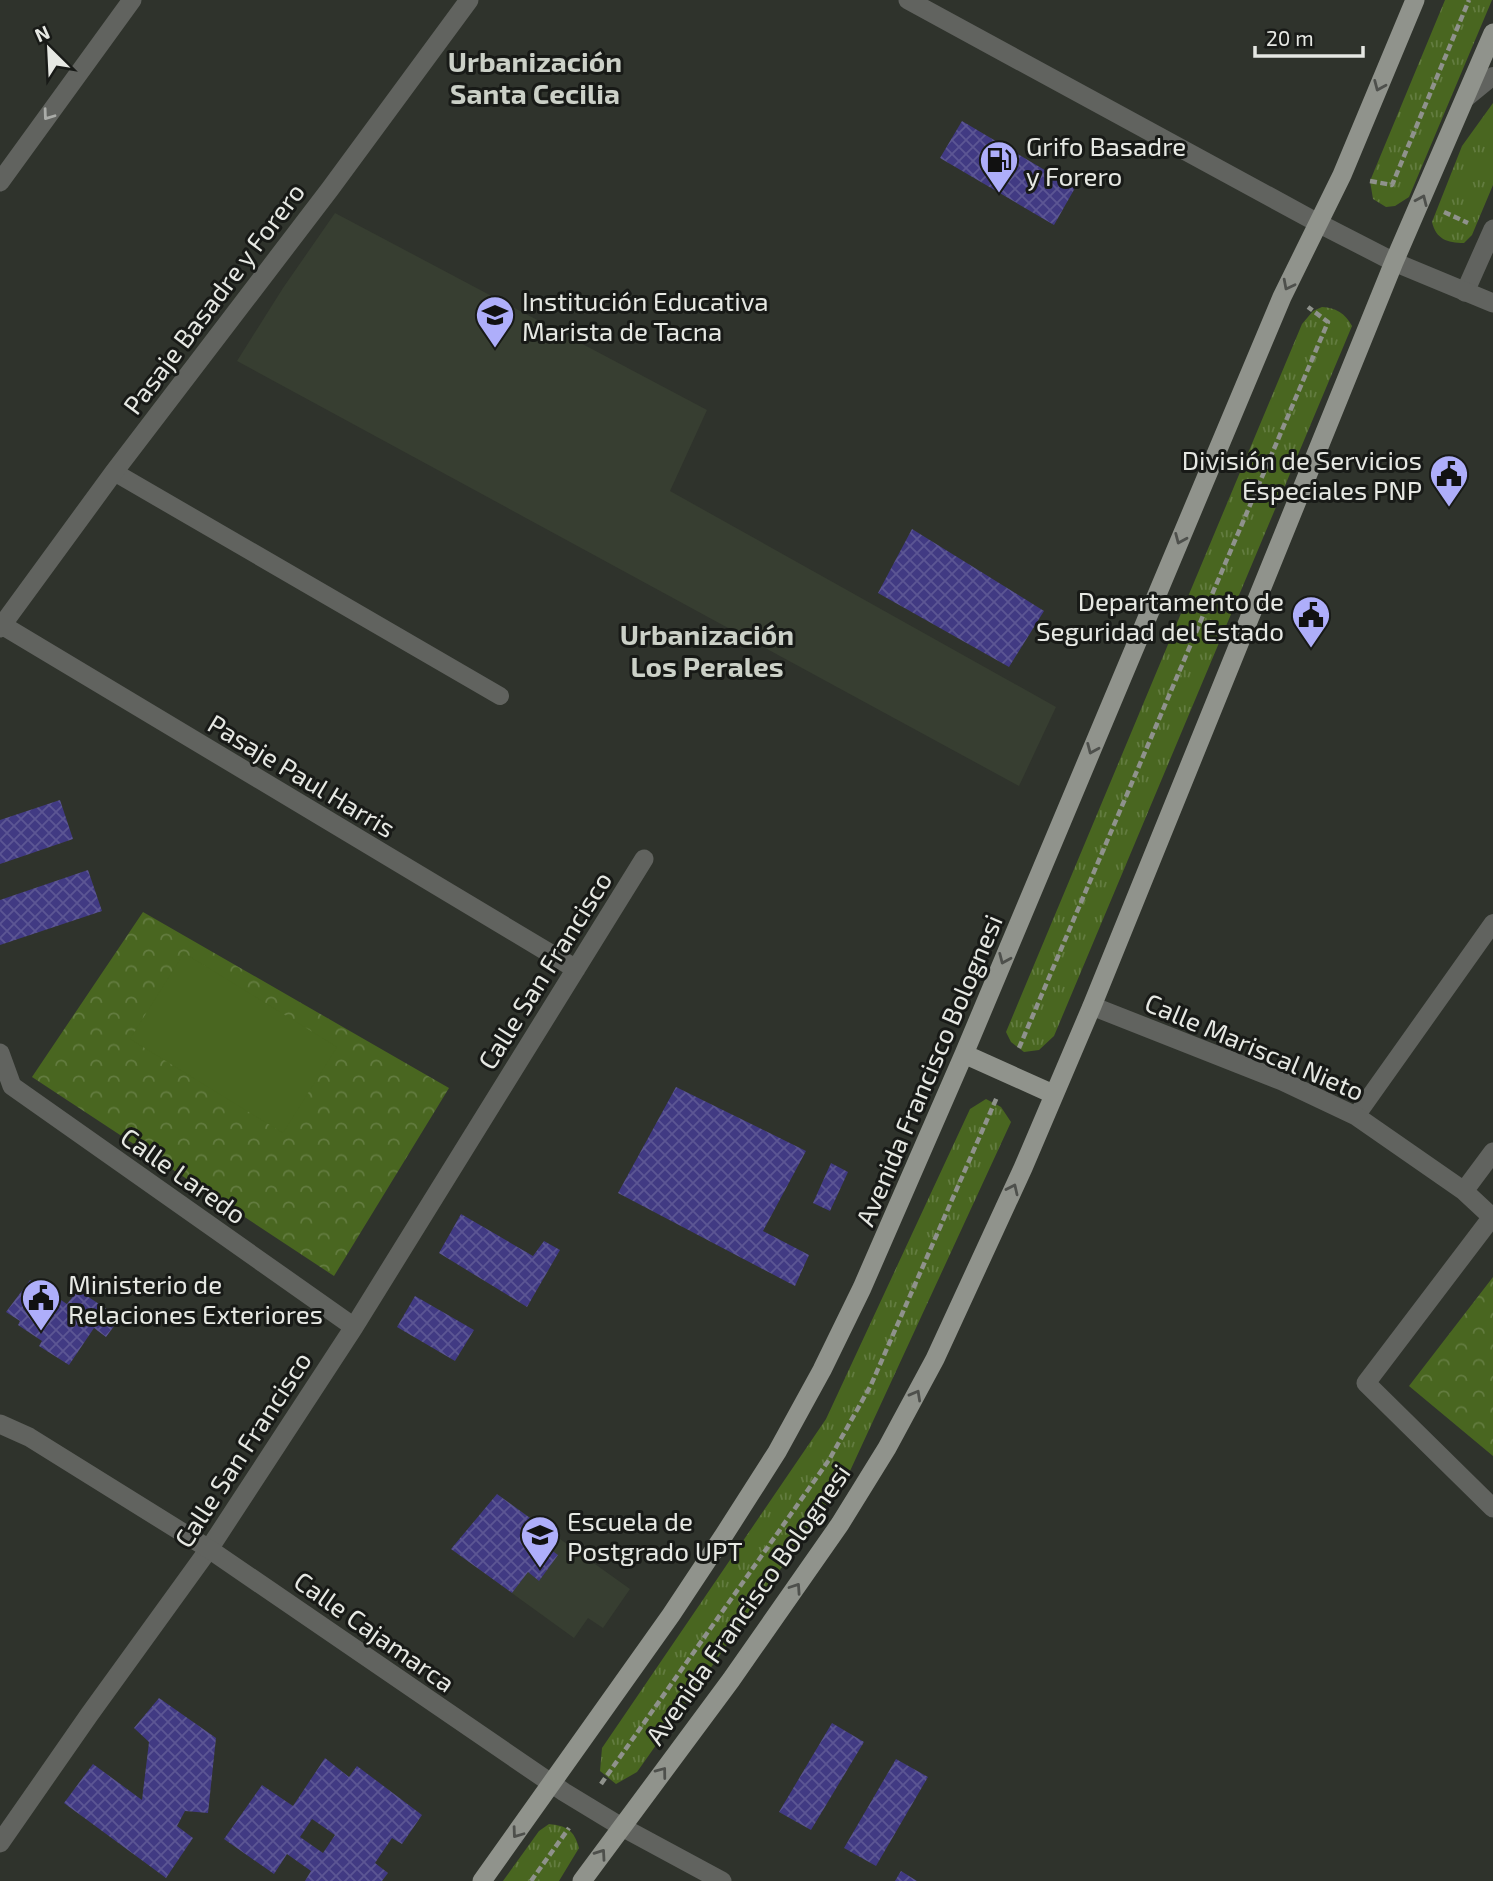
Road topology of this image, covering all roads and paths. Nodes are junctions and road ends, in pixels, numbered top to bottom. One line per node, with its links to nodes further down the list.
1 (132, 0): 10 (street, one-way to 10)
2 (469, 0): 16 (street, Pasaje Basadre y Forero)
3 (908, 0): 11 (street)
4 (1415, 0): 9 (main road, Avenida Francisco Bolognesi, one-way to 9)
5 (1469, 0): 9 (path)
6 (1493, 33): 8 (main road, Avenida Francisco Bolognesi)
7 (1493, 76): 8 (lane)
8 (1465, 99): 13 (main road, Avenida Francisco Bolognesi, one-way to 8)
9 (1342, 174): 11 (main road, Avenida Francisco Bolognesi)
10 (0, 182)
11 (1318, 223): 13 (street); 24 (main road, Avenida Francisco Bolognesi, one-way to 24)
12 (1493, 229): 14 (street)
13 (1394, 262): 14 (street); 22 (main road, Avenida Francisco Bolognesi)
14 (1465, 292): 15 (street)
15 (1493, 303)
16 (114, 472): 17 (street, Pasaje Basadre y Forero); 18 (lane)
17 (1, 627): 21 (street, Pasaje Paul Harris)
18 (500, 696)
19 (644, 859): 21 (street, Calle San Francisco)
20 (1493, 923): 26 (lane)
21 (576, 969): 30 (street, Calle San Francisco)
22 (1092, 1006): 25 (main road, Avenida Francisco Bolognesi); 26 (street, Calle Mariscal Nieto)
23 (0, 1053): 30 (street, Calle Laredo)
24 (964, 1054): 25 (main road); 34 (main road, Avenida Francisco Bolognesi)
25 (1054, 1094): 35 (main road, Avenida Francisco Bolognesi, one-way to 25)
26 (1356, 1116): 28 (street, Calle Mariscal Nieto)
27 (1493, 1152): 28 (street)
28 (1464, 1191): 29 (street, Calle Mariscal Nieto)
29 (1493, 1217): 32 (street)
30 (354, 1327): 33 (street, Calle San Francisco)
31 (0, 1423): 33 (street, Calle Cajamarca)
32 (1493, 1508)
33 (209, 1549): 34 (street, Calle Cajamarca); 36 (street, Calle San Francisco)
34 (552, 1784): 35 (street, Calle Cajamarca); 37 (main road, Avenida Francisco Bolognesi, one-way to 37)
35 (620, 1826): 38 (main road, Avenida Francisco Bolognesi, one-way to 35); 39 (street, Calle Cajamarca)
36 (0, 1843)
37 (482, 1881)
38 (582, 1881)
39 (722, 1881)

